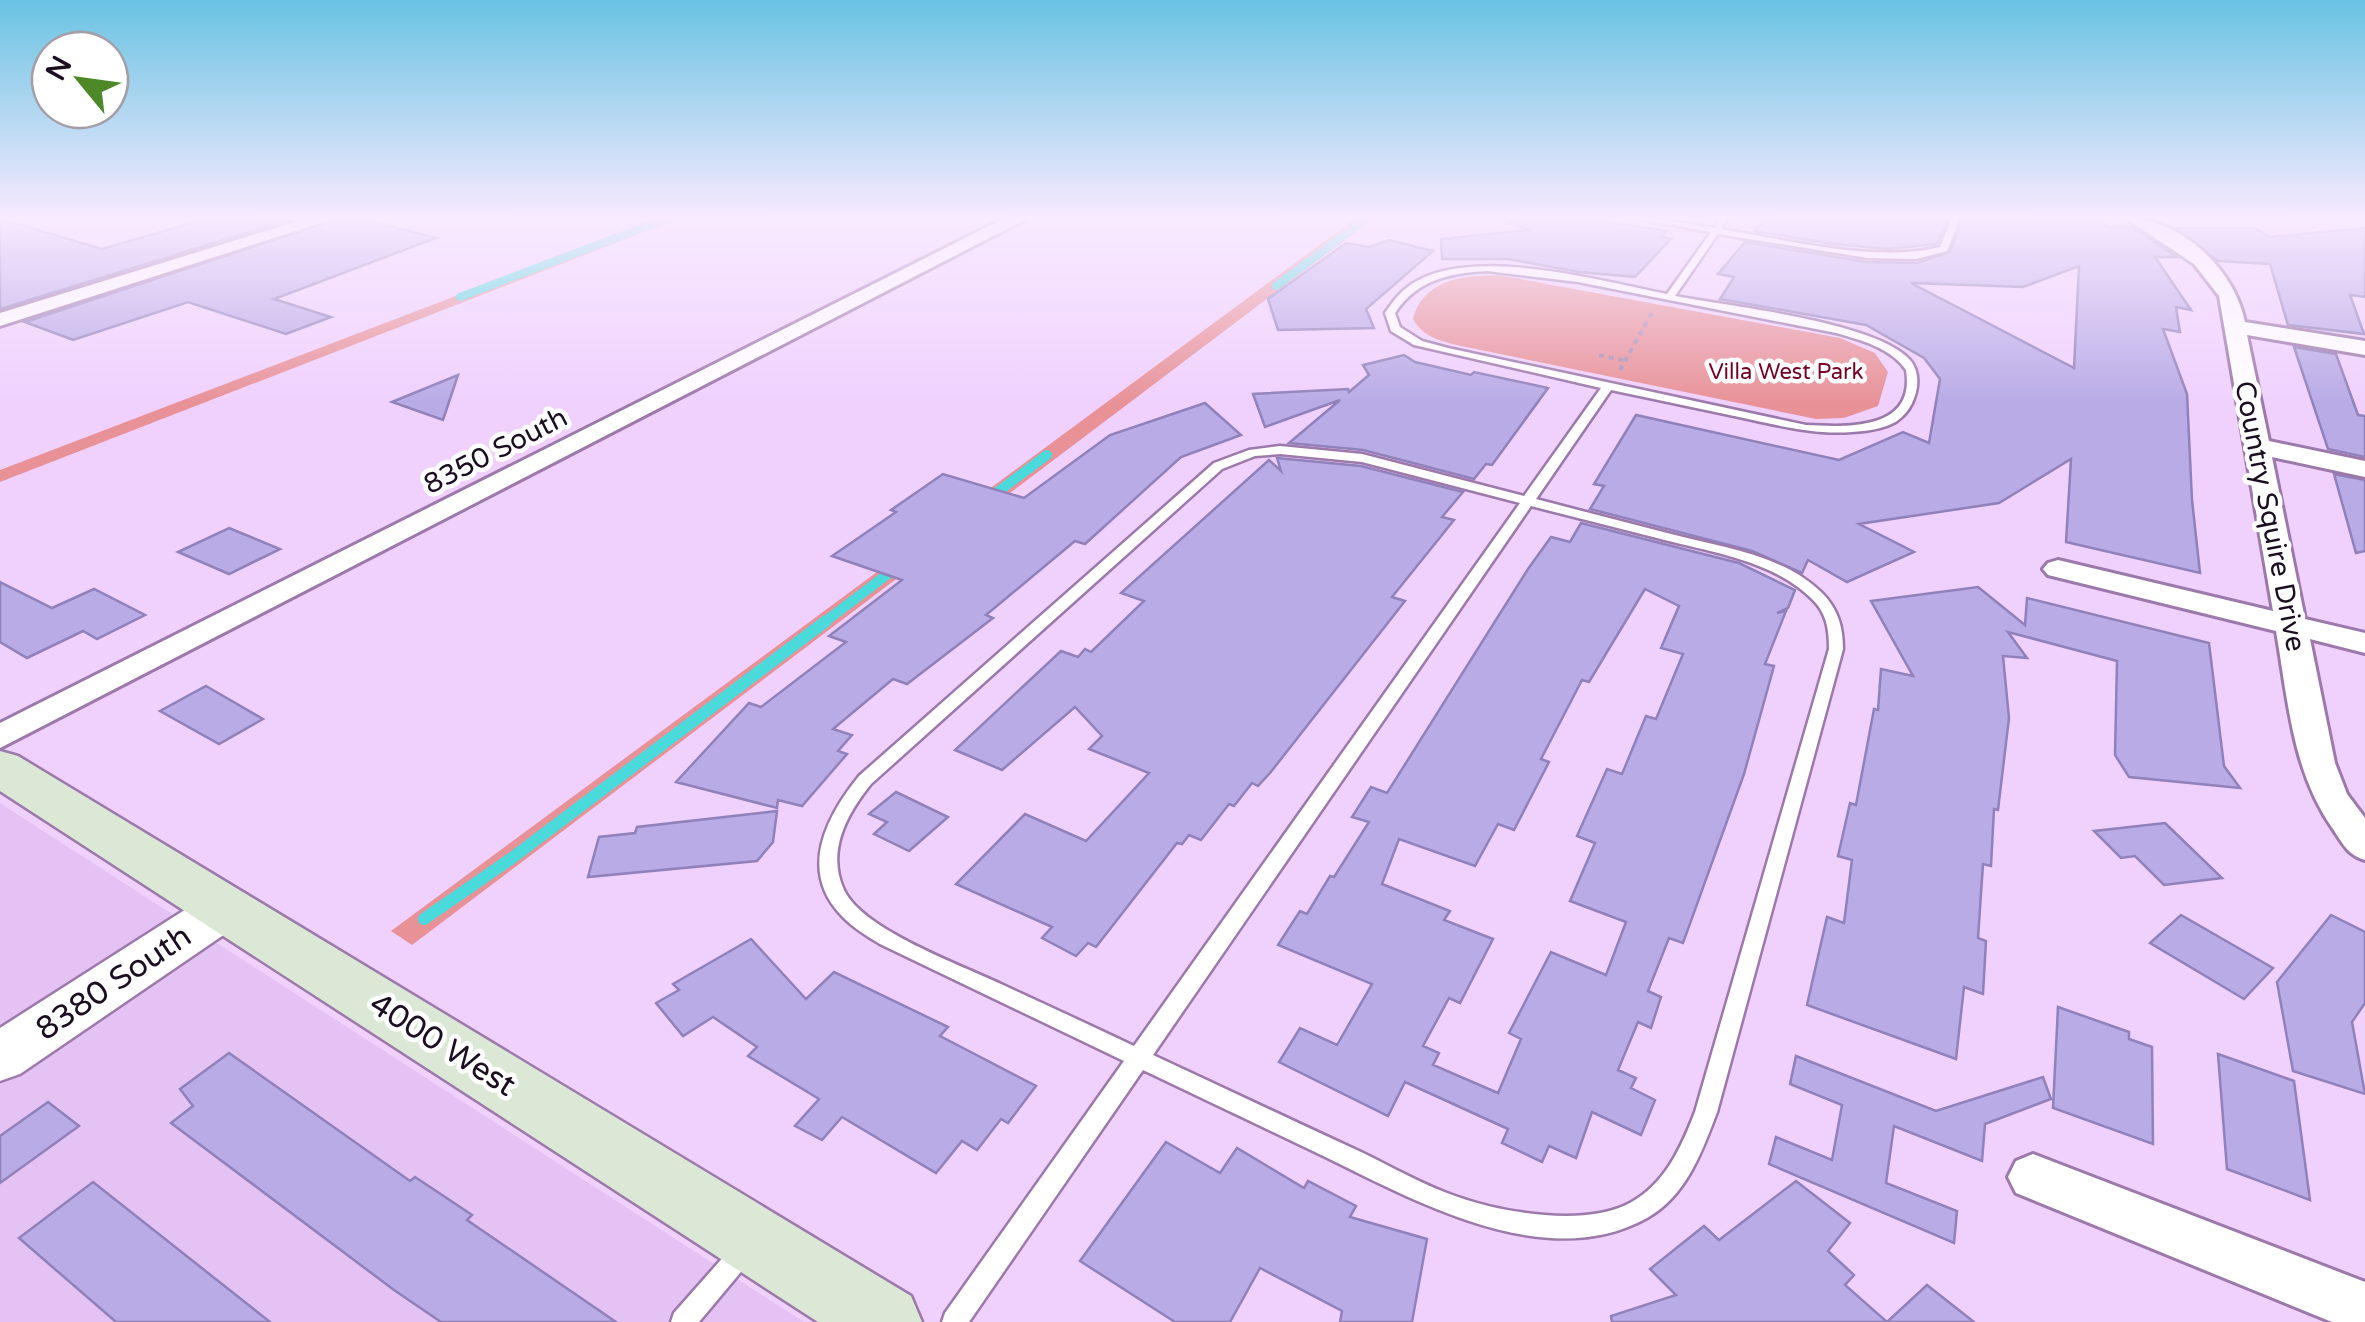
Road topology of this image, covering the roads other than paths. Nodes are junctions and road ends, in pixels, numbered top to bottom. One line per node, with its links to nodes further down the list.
1 (129, 280): 8 (street)
2 (898, 280): 18 (street, 8350 South)
3 (1428, 280): 11 (lane)
4 (1566, 280): 7 (lane)
5 (1682, 280): 7 (lane)
6 (2219, 280): 9 (street, Country Squire Drive)
7 (1669, 298): 11 (lane)
8 (0, 320)
9 (2236, 327): 10 (street); 12 (street, Country Squire Drive)
10 (2365, 348)
11 (1608, 386): 14 (lane)
12 (2257, 446): 13 (street); 16 (street, Country Squire Drive)
13 (2365, 469)
14 (1527, 501): 23 (lane); 23 (lane); 23 (lane)
15 (2058, 569): 16 (street)
16 (2291, 624): 17 (street); 20 (street, Country Squire Drive)
17 (2365, 643)
18 (0, 738)
19 (0, 768): 21 (main road, 4000 West)
20 (2365, 846)
21 (226, 908): 22 (street, 8380 South); 25 (main road, 4000 West)
22 (0, 1057)
23 (1138, 1057): 29 (lane)
24 (2033, 1177): 26 (street)
25 (753, 1240): 27 (lane); 28 (main road, 4000 West)
26 (2365, 1309)
27 (682, 1322)
28 (885, 1322)
29 (954, 1322)

